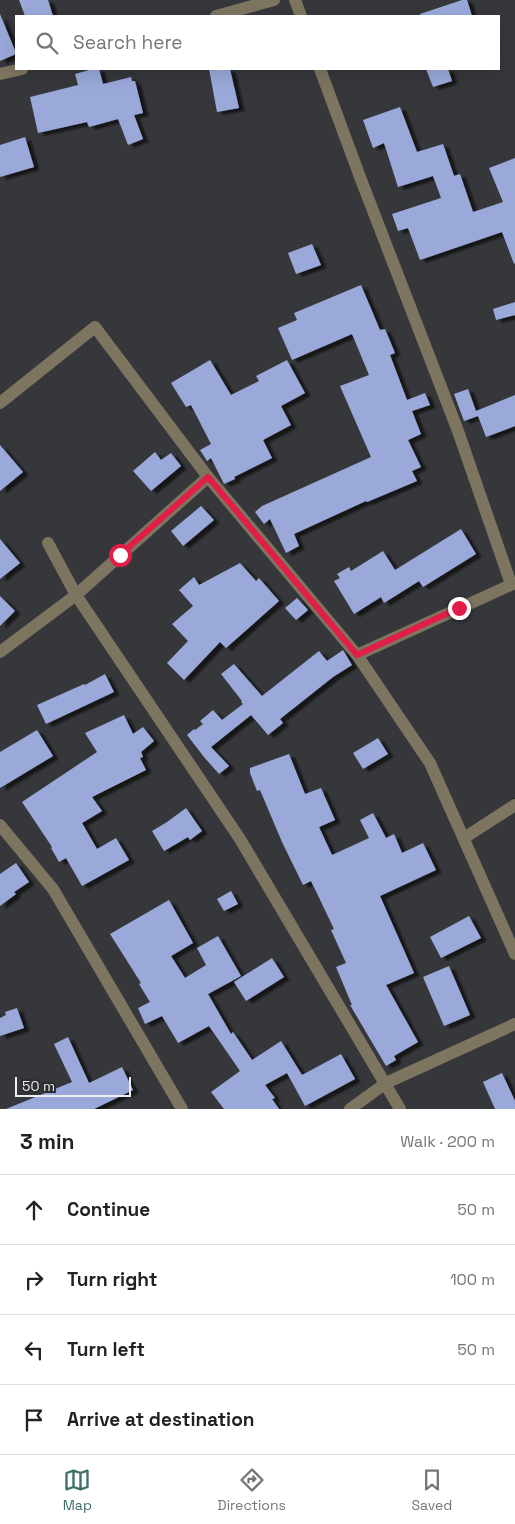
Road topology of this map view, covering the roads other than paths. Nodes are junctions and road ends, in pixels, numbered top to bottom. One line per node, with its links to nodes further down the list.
1 (274, 0): 3 (street)
2 (295, 0): 4 (street)
3 (220, 15)
4 (301, 15)
5 (18, 70): 7 (street)
6 (320, 70): 11 (street)
7 (0, 74)
8 (0, 403): 9 (street)
9 (208, 477): 12 (street); 14 (street)
10 (48, 542): 12 (street)
11 (513, 584): 14 (street)
12 (76, 595): 13 (street); 20 (street)
13 (0, 652)
14 (357, 655): 17 (street)
15 (515, 805): 17 (street)
16 (0, 825): 21 (street)
17 (464, 838): 18 (street)
18 (515, 954)
19 (515, 1024): 20 (street)
20 (386, 1083): 22 (street); 23 (street)
21 (182, 1109)
22 (350, 1109)
23 (400, 1109)

